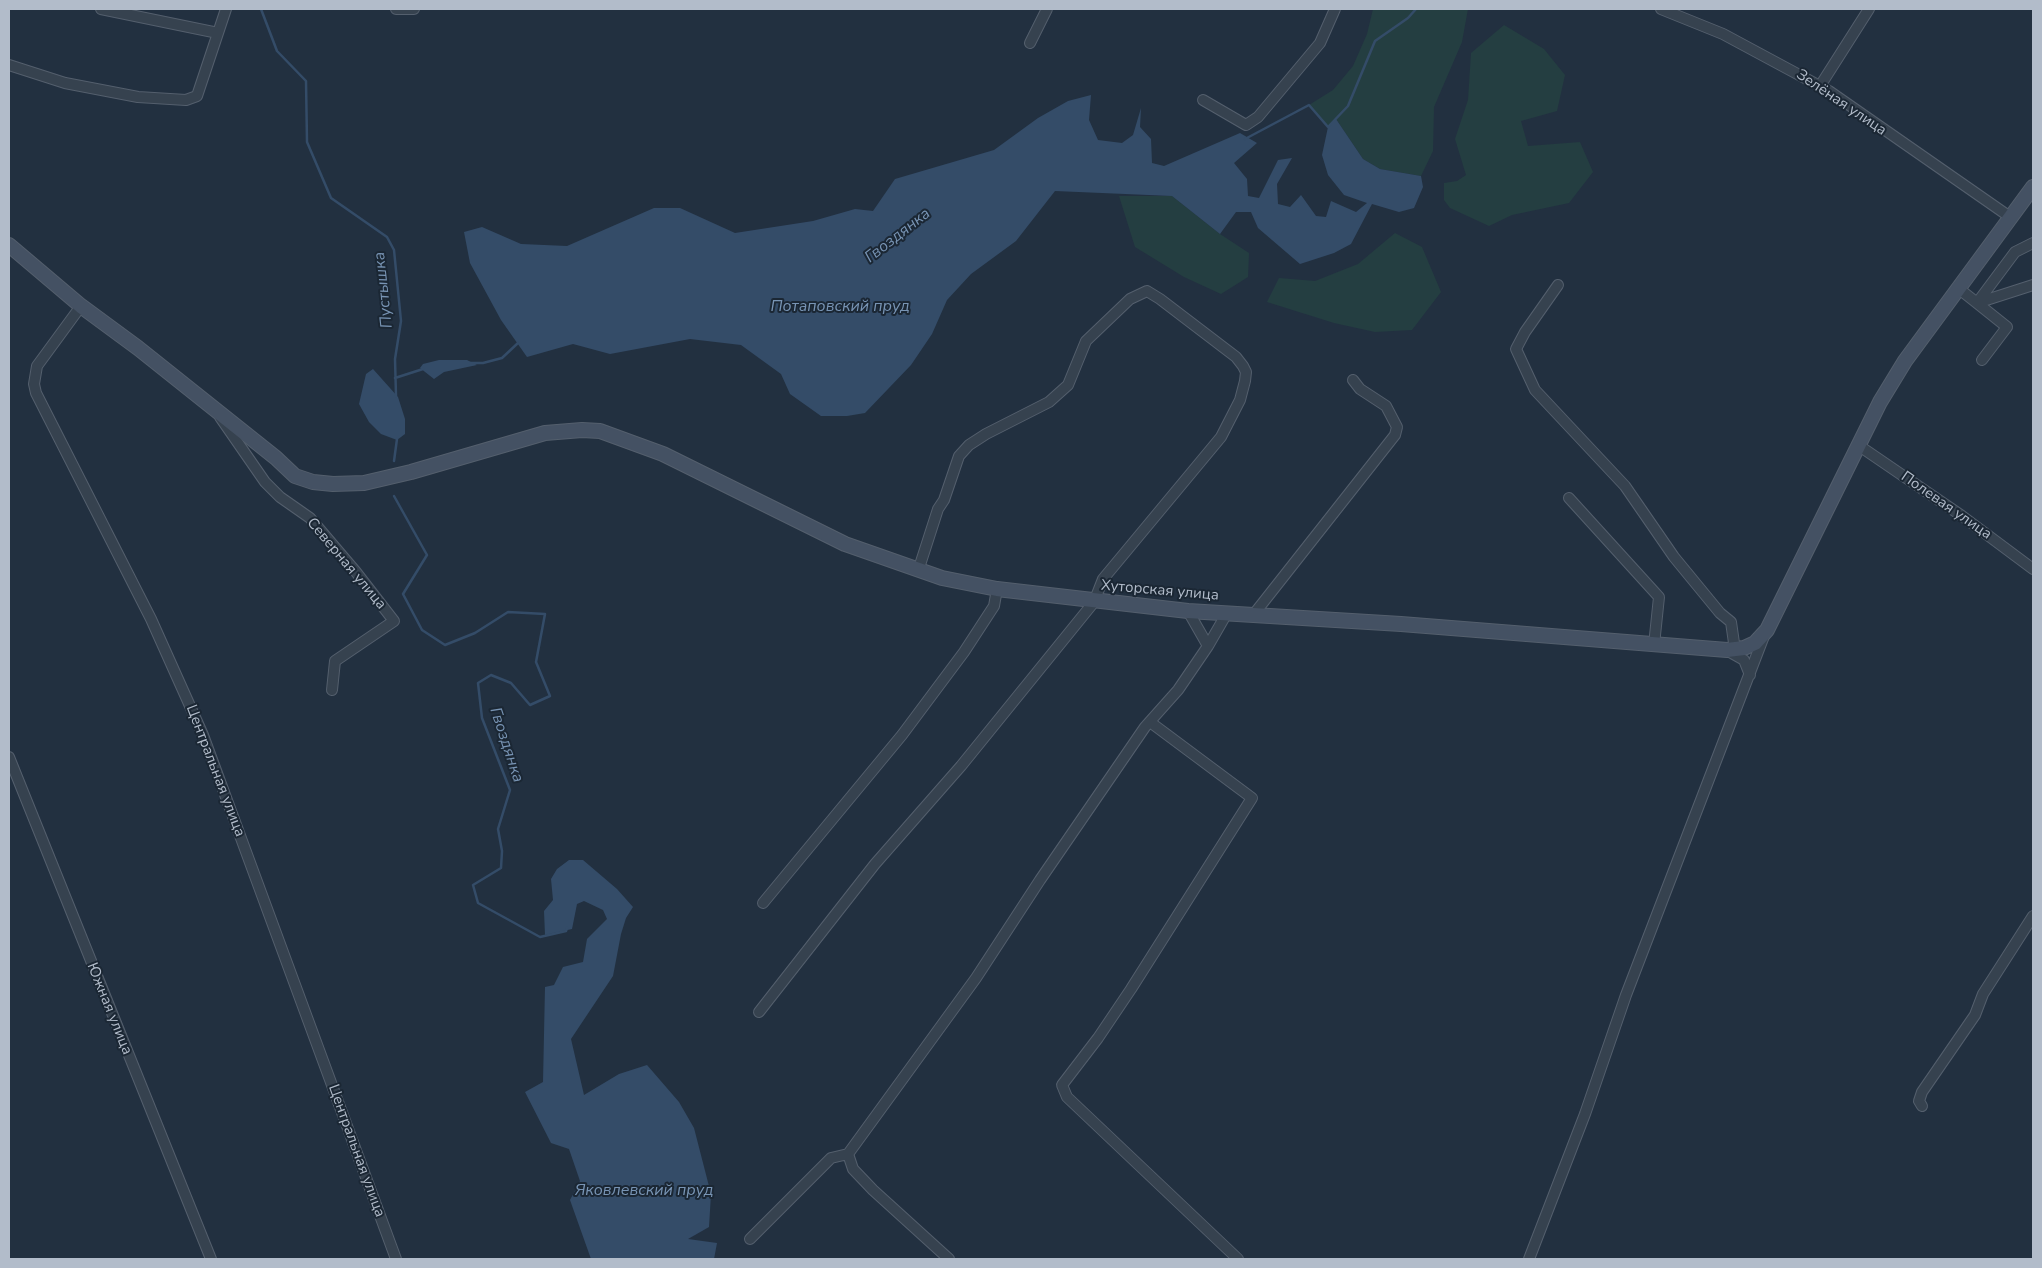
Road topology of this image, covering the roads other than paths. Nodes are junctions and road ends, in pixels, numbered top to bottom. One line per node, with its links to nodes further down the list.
1 (101, 9): 9 (street)
2 (226, 9): 9 (street)
3 (396, 9): 4 (street)
4 (414, 9)
5 (1047, 9): 10 (street)
6 (1335, 9): 13 (street)
7 (1661, 9): 12 (street, Зелёная улица)
8 (1869, 9): 12 (street)
9 (218, 32): 11 (street)
10 (1030, 43)
11 (9, 65)
12 (1820, 86): 15 (street, Зелёная улица)
13 (1203, 100)
14 (2033, 187): 15 (main road)
15 (2010, 217): 20 (main road)
16 (2033, 243): 21 (street)
17 (9, 245): 22 (main road, Хуторская улица)
18 (1558, 284): 38 (street)
19 (2033, 285): 21 (street)
20 (1958, 288): 21 (street); 26 (main road)
21 (1977, 303): 23 (street)
22 (81, 306): 25 (main road, Хуторская улица); 50 (street, Центральная улица)
23 (1982, 360)
24 (1352, 380): 34 (street)
25 (215, 410): 28 (main road, Хуторская улица); 40 (street, Северная улица)
26 (1858, 445): 29 (street, Полевая улица); 35 (main road)
27 (1569, 498): 36 (street)
28 (919, 568): 30 (main road, Хуторская улица); 31 (street)
29 (2033, 568)
30 (997, 589): 31 (main road, Хуторская улица); 43 (street)
31 (1094, 602): 32 (main road, Хуторская улица); 45 (street)
32 (1188, 611): 33 (main road, Хуторская улица); 37 (street)
33 (1227, 613): 34 (main road, Хуторская улица); 37 (street)
34 (1254, 614): 36 (main road, Хуторская улица)
35 (1766, 630): 38 (main road); 39 (street)
36 (1654, 644): 38 (main road, Хуторская улица)
37 (1208, 646): 41 (street)
38 (1731, 650): 39 (street)
39 (1750, 675): 53 (street)
40 (332, 690)
41 (1150, 722): 47 (street); 52 (street)
42 (9, 757): 49 (street, Южная улица)
43 (763, 903)
44 (2033, 916): 46 (street)
45 (759, 1012)
46 (1922, 1106)
47 (848, 1154): 48 (street); 51 (street)
48 (750, 1239)
49 (211, 1259)
50 (396, 1259)
51 (949, 1259)
52 (1238, 1259)
53 (1530, 1259)

